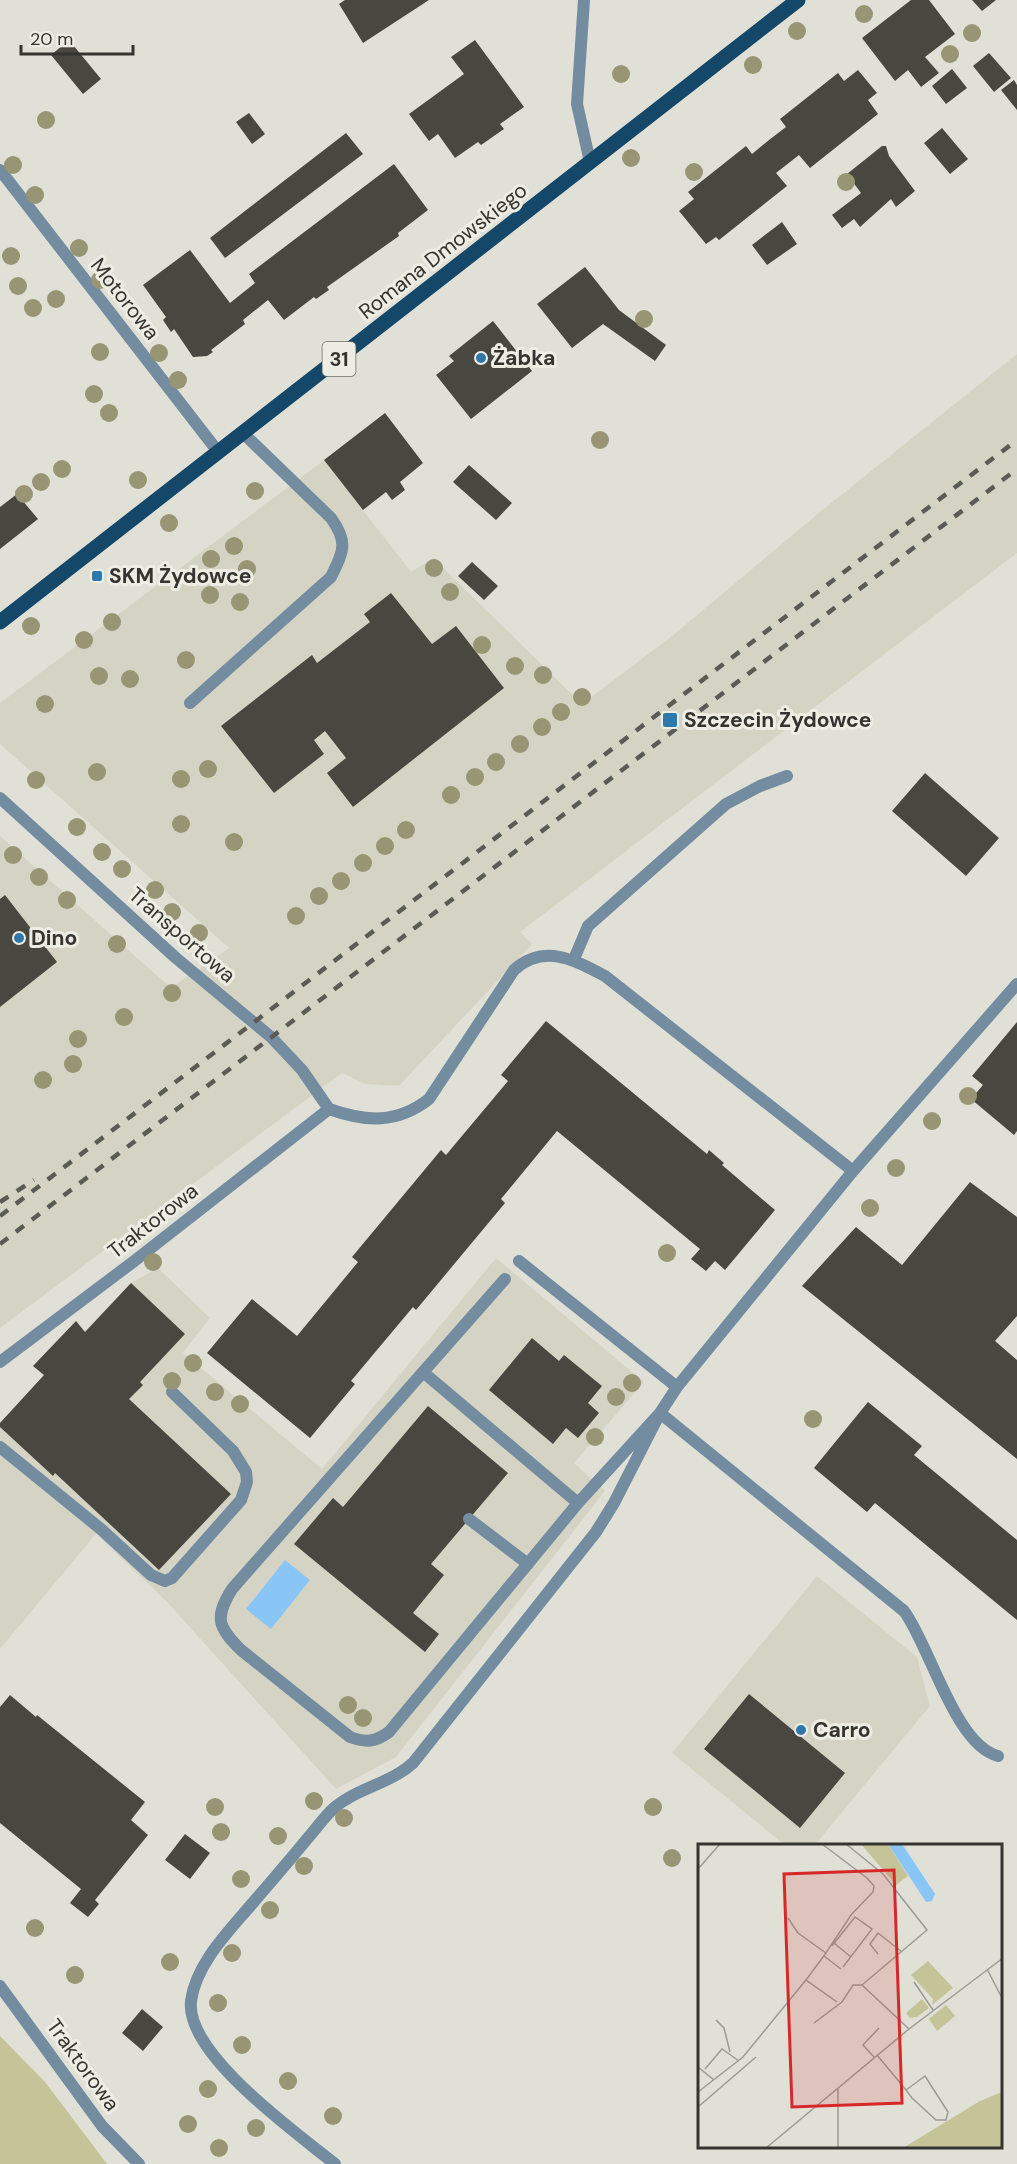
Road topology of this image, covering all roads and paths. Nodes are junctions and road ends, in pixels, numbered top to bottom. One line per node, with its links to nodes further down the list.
1 (584, 0): 3 (street)
2 (798, 0): 3 (main road, Romana Dmowskiego / 31)
3 (590, 162): 5 (main road, Romana Dmowskiego / 31)
4 (0, 170): 6 (street, Motorowa)
5 (244, 434): 6 (main road, Romana Dmowskiego / 31); 8 (street)
6 (219, 453): 7 (main road, Romana Dmowskiego / 31)
7 (0, 622)
8 (190, 703)
9 (787, 776): 11 (street)
10 (0, 798): 13 (street, Transportowa)
11 (574, 959): 13 (street); 14 (street)
12 (1017, 984): 14 (street)
13 (329, 1109): 17 (street, Traktorowa)
14 (853, 1171): 19 (street)
15 (519, 1261): 19 (street)
16 (505, 1279): 18 (street)
17 (0, 1362)
18 (423, 1372): 23 (street); 25 (street)
19 (677, 1388): 21 (street)
20 (172, 1392): 22 (street)
21 (660, 1413): 23 (street); 26 (street); 29 (street)
22 (0, 1447)
23 (578, 1503): 25 (street)
24 (470, 1519): 25 (street)
25 (528, 1564)
26 (998, 1756)
27 (0, 1986): 28 (street, Traktorowa)
28 (139, 2164)
29 (335, 2164)

